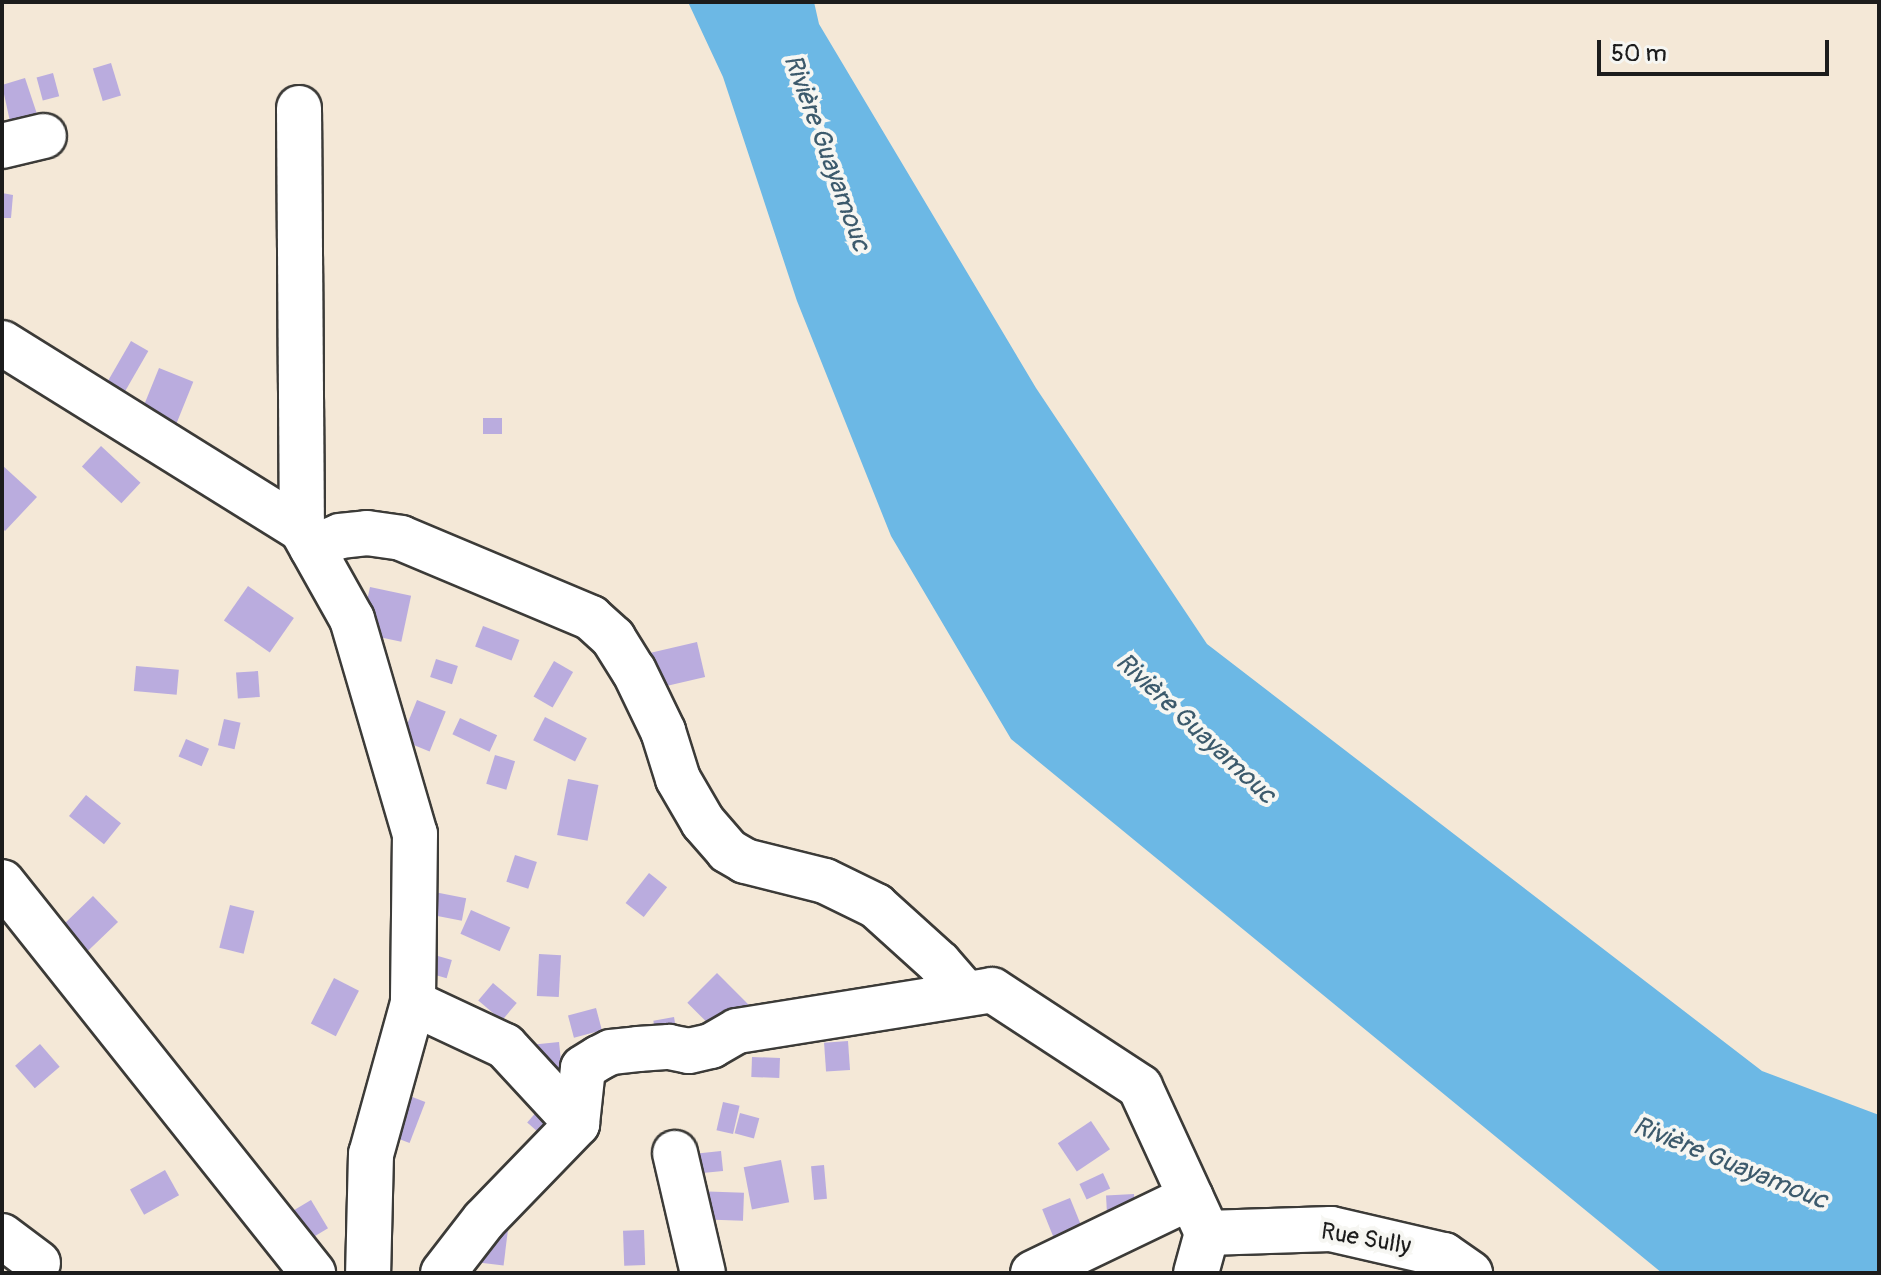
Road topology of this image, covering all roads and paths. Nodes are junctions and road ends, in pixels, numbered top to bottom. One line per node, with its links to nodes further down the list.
1 (299, 108): 5 (street)
2 (44, 136): 3 (street)
3 (2, 146)
4 (2, 343): 5 (street)
5 (307, 539): 7 (street); 8 (street)
6 (2, 882): 14 (street)
7 (966, 994): 9 (street); 11 (street)
8 (413, 1003): 9 (street); 15 (street)
9 (577, 1124): 16 (street)
10 (675, 1153): 17 (street)
11 (1198, 1234): 18 (street); 19 (street, Rue Sully)
12 (2, 1236): 13 (street)
13 (38, 1263)
14 (313, 1273)
15 (368, 1273)
16 (443, 1273)
17 (703, 1273)
18 (1033, 1273)
19 (1470, 1273)

